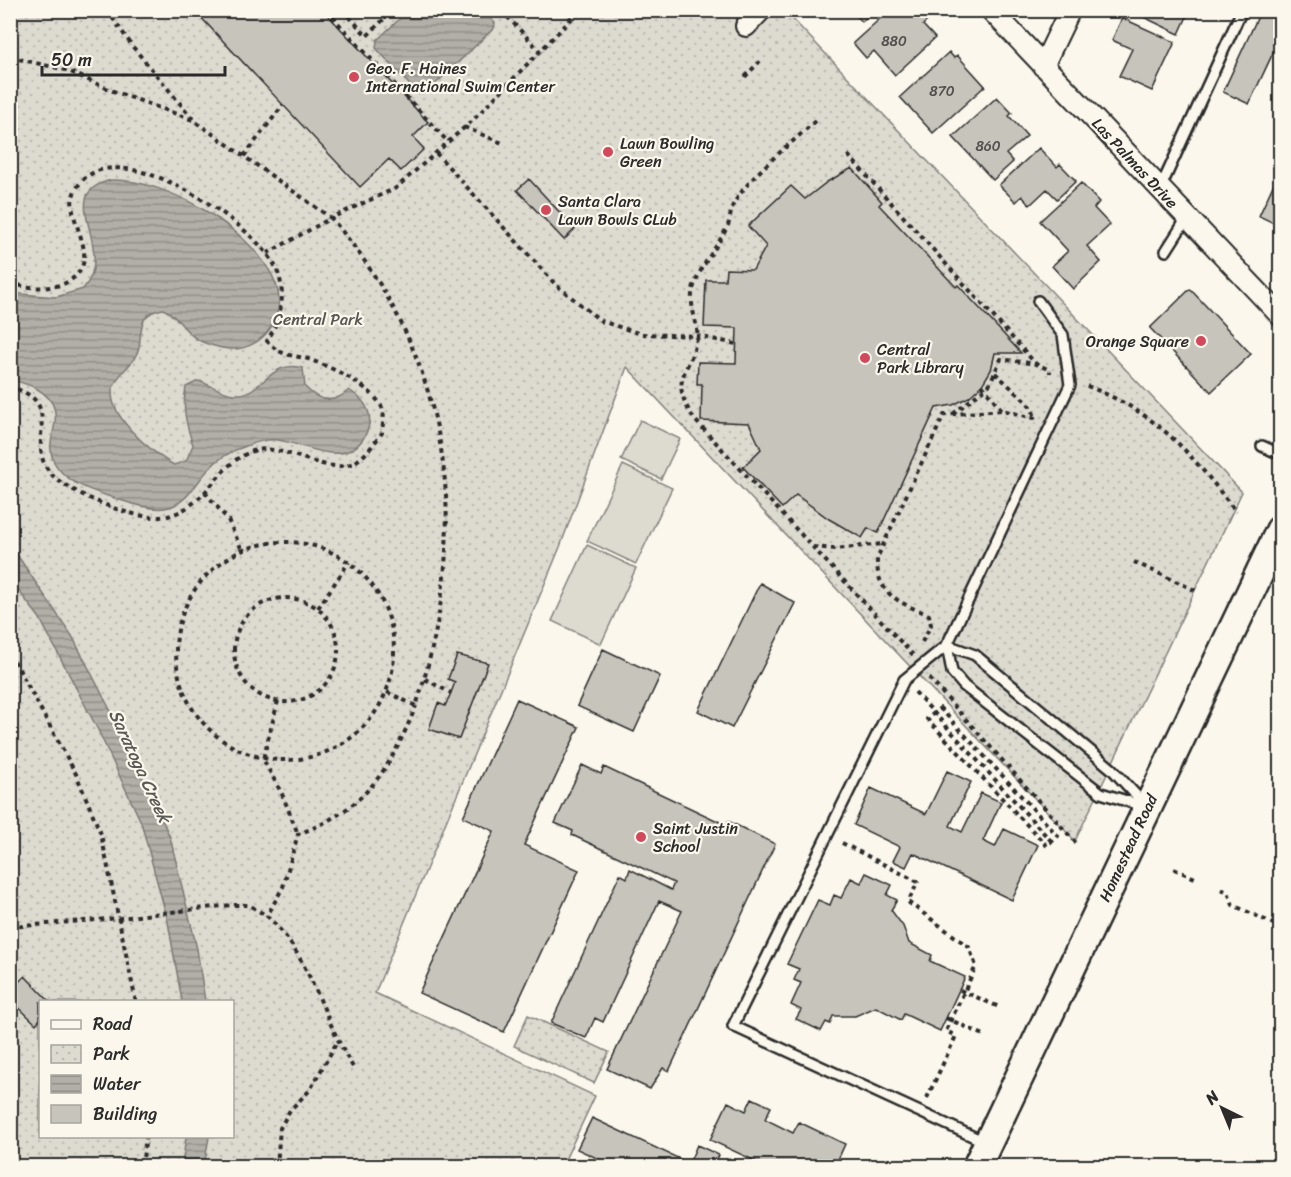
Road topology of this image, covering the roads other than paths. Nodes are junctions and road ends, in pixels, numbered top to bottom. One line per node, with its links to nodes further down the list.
1 (761, 10): 5 (street)
2 (991, 10): 6 (street, Las Palmas Drive)
3 (1070, 10): 6 (street)
4 (1242, 10): 7 (lane)
5 (747, 26)
6 (1043, 66): 7 (street, Las Palmas Drive)
7 (1160, 189): 8 (street, Las Palmas Drive)
8 (1187, 218): 9 (lane); 11 (street, Las Palmas Drive)
9 (1166, 251)
10 (1038, 301): 15 (lane)
11 (1281, 315)
12 (1262, 446): 13 (lane)
13 (1281, 454)
14 (1281, 531): 16 (main road, Homestead Road)
15 (947, 645): 16 (lane); 16 (lane); 17 (lane)
16 (1147, 808): 17 (main road, Homestead Road)
17 (982, 1155)

